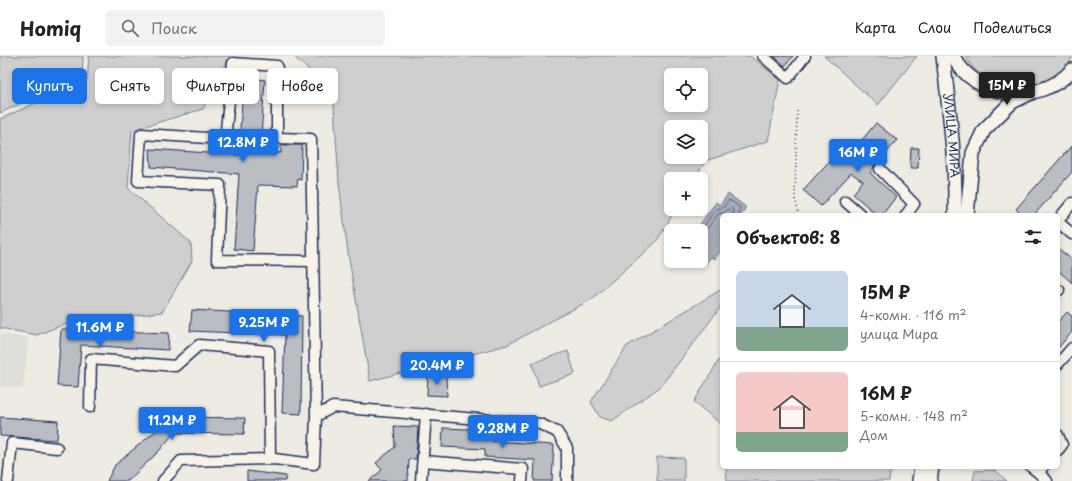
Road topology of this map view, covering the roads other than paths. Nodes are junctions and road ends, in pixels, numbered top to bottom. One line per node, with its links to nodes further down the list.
1 (763, 56): 2 (lane)
2 (805, 56)
3 (943, 56): 13 (main road, УЛИЦА МИРА)
4 (953, 56): 7 (main road)
5 (247, 60): 18 (lane); 18 (lane)
6 (1070, 74): 7 (main road)
7 (1031, 93): 14 (main road, УЛИЦА МИРА)
8 (880, 169): 12 (lane)
9 (845, 201): 11 (lane)
10 (1072, 203): 15 (lane)
11 (859, 213)
12 (907, 213)
13 (955, 213)
14 (967, 213)
15 (1060, 218)
16 (1060, 223): 17 (lane)
17 (1072, 234)
18 (313, 261): 23 (lane)
19 (1072, 348): 20 (lane)
20 (1060, 362)
21 (90, 407): 25 (lane)
22 (426, 414): 23 (lane); 26 (lane); 34 (lane)
23 (316, 416): 25 (lane)
24 (57, 448): 30 (lane)
25 (270, 459): 31 (lane)
26 (423, 461): 32 (lane); 33 (lane)
27 (922, 469): 35 (main road)
28 (932, 469): 36 (main road)
29 (1037, 469): 37 (lane)
30 (8, 481)
31 (163, 481)
32 (422, 481)
33 (522, 481)
34 (567, 481)
35 (919, 481)
36 (930, 481)
37 (1048, 481)

